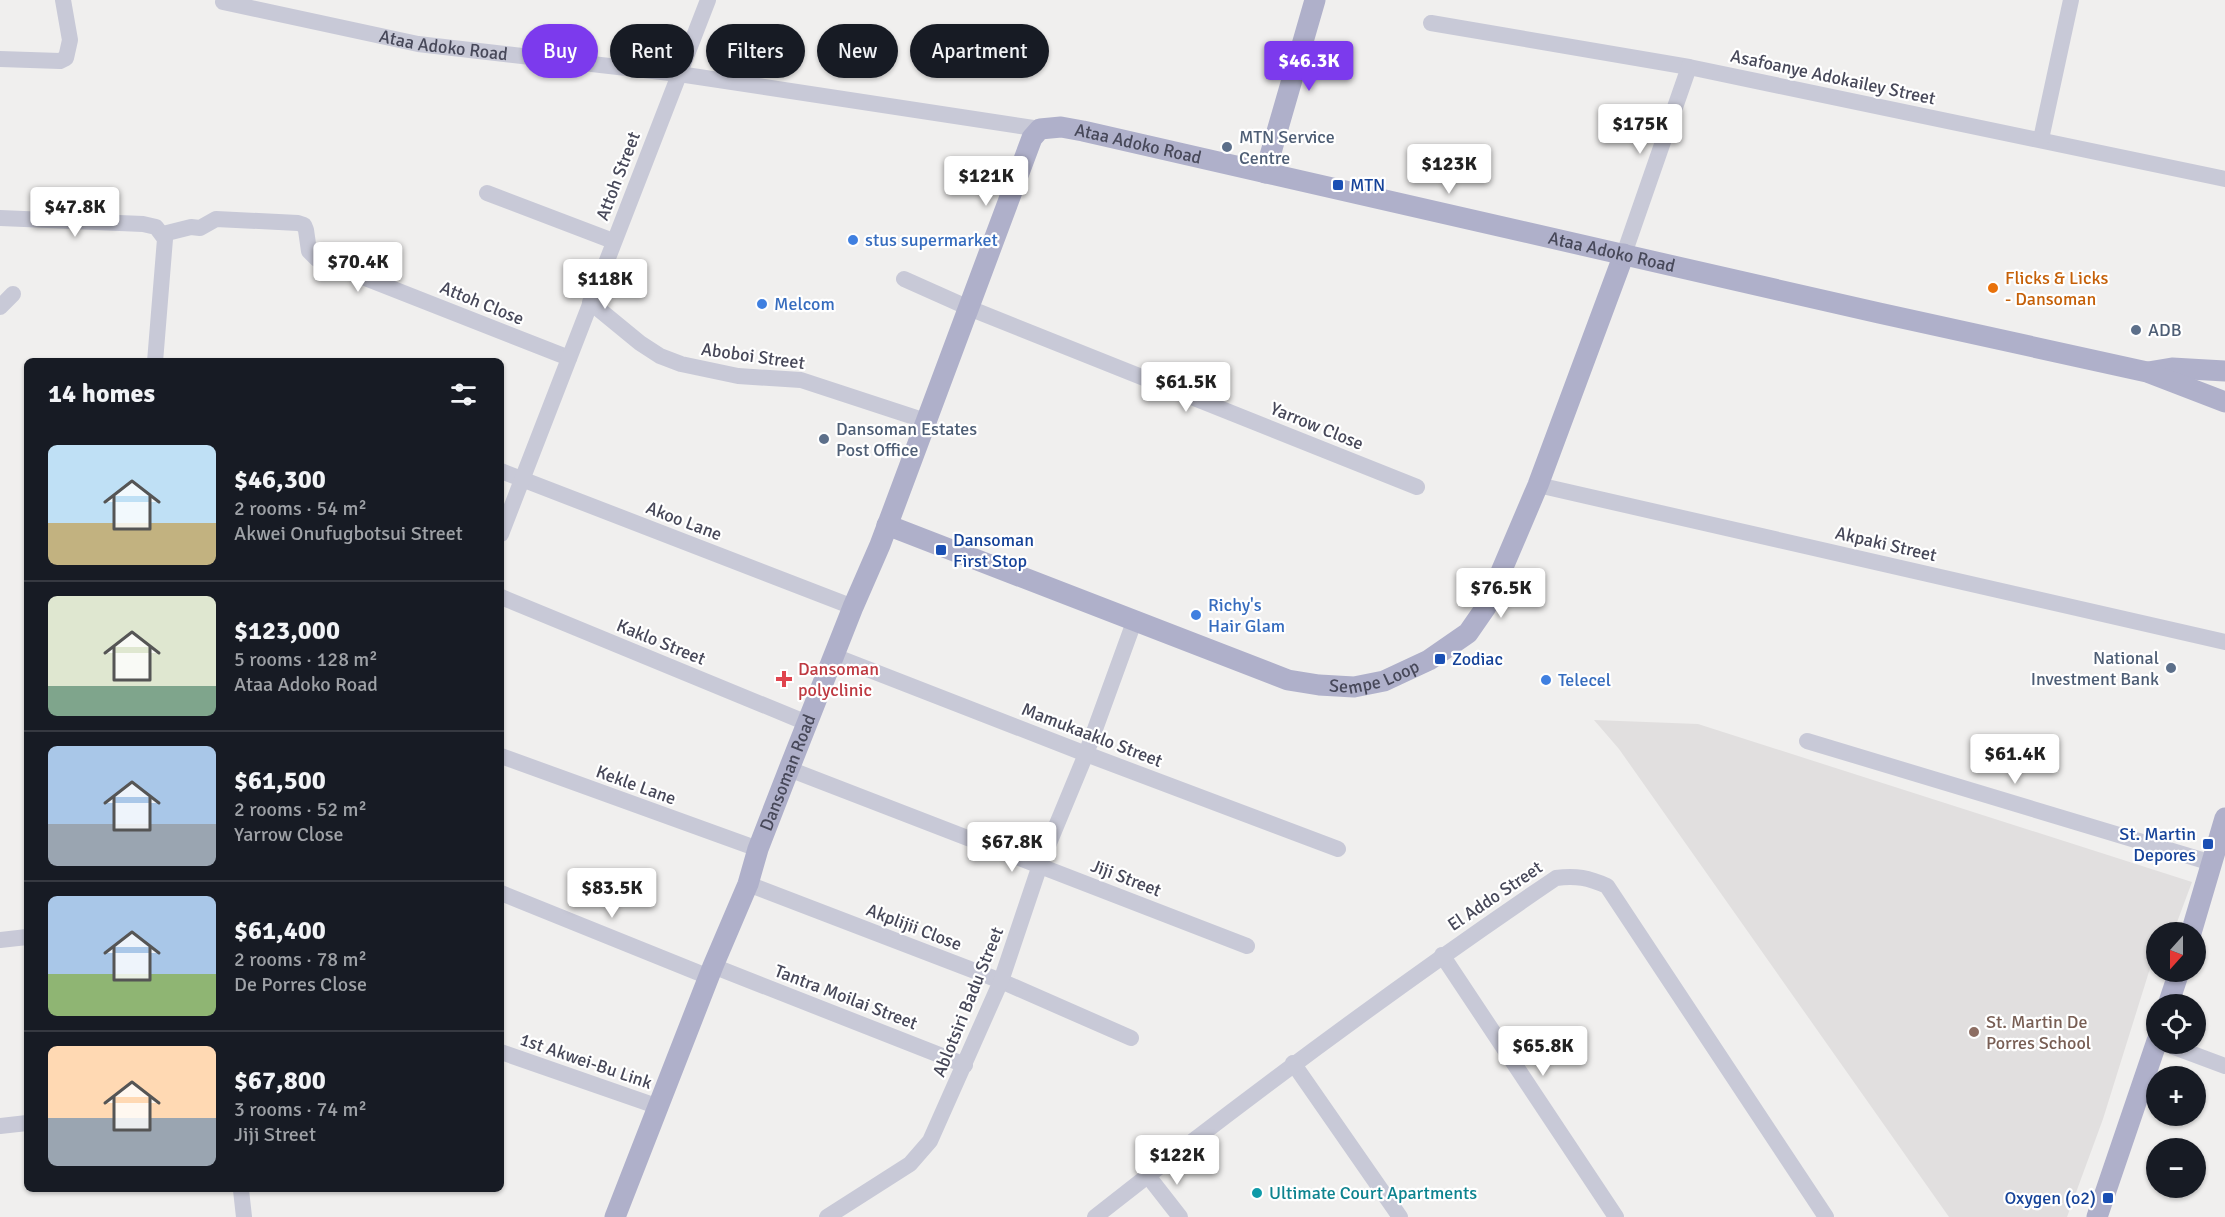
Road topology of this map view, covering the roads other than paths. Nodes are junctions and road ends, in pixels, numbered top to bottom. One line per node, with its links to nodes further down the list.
1 (63, 0): 8 (street)
2 (708, 0): 7 (street, Attoh Street)
3 (1315, 0): 15 (main road)
4 (2071, 0): 14 (street)
5 (224, 2): 9 (street, Ataa Adoko Road)
6 (1431, 23): 10 (street, Asafoanye Adokailey Street)
7 (694, 36)
8 (0, 59)
9 (610, 66)
10 (1689, 67): 14 (street, Asafoanye Adokailey Street); 21 (street)
11 (694, 76): 13 (street, Ataa Adoko Road)
12 (677, 78): 20 (street, Attoh Street)
13 (1040, 129): 15 (main road, Ataa Adoko Road); 26 (main road, Dansoman Road)
14 (2041, 139): 16 (street, Asafoanye Adokailey Street)
15 (1265, 173): 21 (main road, Ataa Adoko Road)
16 (2225, 179)
17 (487, 193): 20 (street)
18 (0, 218): 19 (street)
19 (163, 234): 27 (street); 28 (street, Attoh Close)
20 (613, 241): 24 (street, Attoh Street)
21 (1624, 254): 30 (main road, Ataa Adoko Road); 35 (main road, Sempe Loop)
22 (904, 279): 26 (street, Yarrow Close)
23 (13, 294): 25 (street)
24 (590, 302): 28 (street, Attoh Street); 32 (street, Aboboi Street)
25 (0, 308)
26 (969, 308): 32 (main road, Dansoman Road); 36 (street, Yarrow Close)
27 (155, 358)
28 (569, 358): 34 (street, Attoh Street)
29 (2225, 371): 30 (main road, Ataa Adoko Road)
30 (2147, 372): 31 (main road, Ataa Adoko Road)
31 (2225, 402)
32 (926, 421): 37 (main road, Dansoman Road)
33 (504, 472): 34 (street, Akoo Lane)
34 (522, 479): 38 (street, Attoh Street); 40 (street, Akoo Lane)
35 (1538, 485): 41 (main road, Sempe Loop); 42 (street, Akpaki Street)
36 (1417, 487)
37 (887, 525): 40 (main road, Dansoman Road); 41 (main road, Sempe Loop)
38 (504, 526)
39 (504, 598): 44 (street, Kaklo Street)
40 (853, 607): 43 (main road, Dansoman Road)
41 (1134, 622): 46 (street, Ablotsiri Badu Street)
42 (2225, 642)
43 (834, 656): 44 (main road, Dansoman Road); 46 (street, Mamukaaklo Street)
44 (807, 723): 48 (main road, Dansoman Road)
45 (1807, 741): 52 (street)
46 (1086, 754): 51 (street, Mamukaaklo Street); 53 (street, Ablotsiri Badu Street)
47 (504, 757): 50 (street, Kekle Lane)
48 (789, 769): 50 (main road, Dansoman Road); 53 (street, Jiji Street)
49 (2224, 828): 52 (main road)
50 (758, 849): 54 (main road, Dansoman Road)
51 (1338, 849)
52 (2212, 863): 56 (main road)
53 (1040, 866): 59 (street, Jiji Street); 62 (street, Ablotsiri Badu Street)
54 (748, 884): 61 (main road, Dansoman Road); 62 (street, Akplijii Close)
55 (504, 894): 61 (street, Tantra Moilai Street)
56 (2194, 922)
57 (24, 937): 58 (street)
58 (0, 940)
59 (1247, 946)
60 (1442, 955): 67 (street, El Addo Street); 82 (street); 83 (street, El Addo Street)
61 (711, 971): 68 (street, Tantra Moilai Street); 70 (main road, Dansoman Road)
62 (1001, 981): 63 (street, Akplijii Close); 68 (street, Ablotsiri Badu Street)
63 (1131, 1038)
64 (504, 1053): 70 (street, 1st Akwei-Bu Link)
65 (2153, 1054): 75 (main road)
66 (2193, 1054): 69 (street)
67 (1293, 1063): 73 (street, El Addo Street); 81 (street)
68 (965, 1065): 78 (street, Ablotsiri Badu Street)
69 (2225, 1066)
70 (659, 1107): 76 (main road, Dansoman Road)
71 (24, 1123): 72 (street)
72 (0, 1126)
73 (1148, 1176): 79 (street, El Addo Street); 80 (street)
74 (241, 1192): 77 (street)
75 (2104, 1212)
76 (618, 1216)
77 (244, 1217)
78 (827, 1217)
79 (1095, 1217)
80 (1180, 1217)
81 (1400, 1217)
82 (1616, 1217)
83 (1826, 1217)

